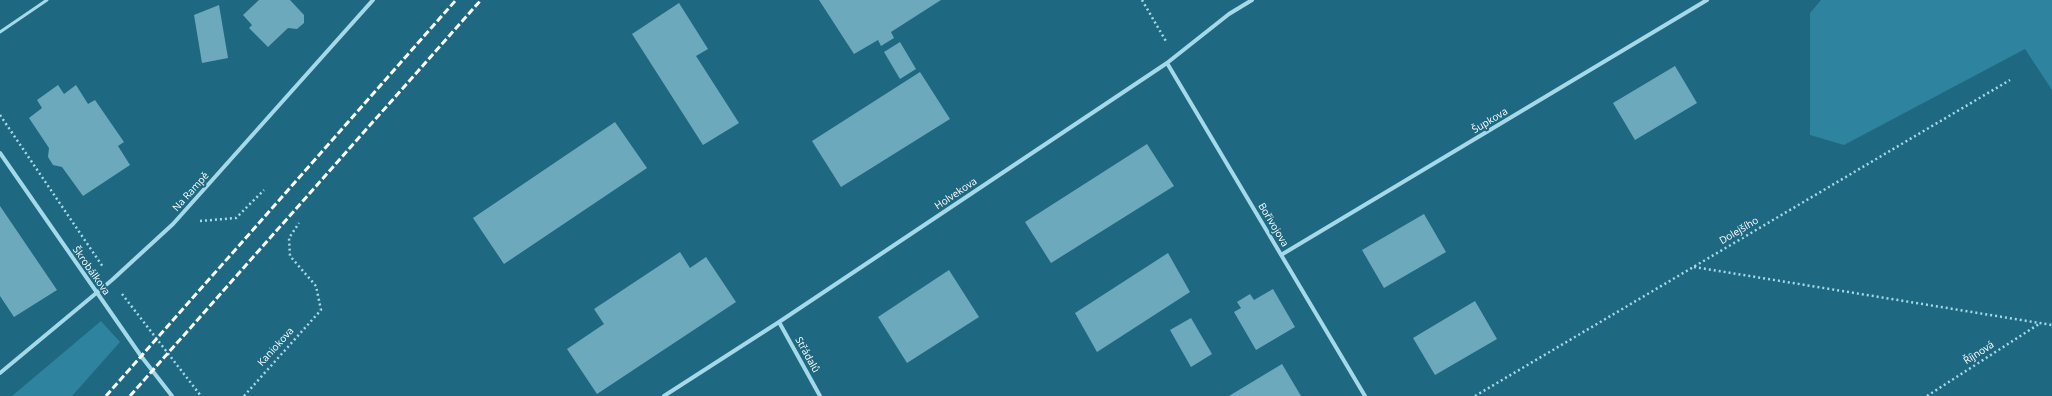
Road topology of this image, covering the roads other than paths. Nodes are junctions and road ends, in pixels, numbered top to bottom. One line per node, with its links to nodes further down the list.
1 (47, 0): 5 (lane)
2 (373, 0): 9 (street, Na Rampě)
3 (1252, 0): 6 (street, Holvekova)
4 (1707, 0): 8 (street, Šupkova)
5 (0, 32)
6 (1167, 63): 8 (street, Bořivojova); 10 (street, Holvekova)
7 (0, 152): 9 (street, Škrobálkova)
8 (1281, 255): 15 (street, Bořivojova)
9 (96, 292): 11 (street, Na Rampě); 12 (street, Škrobálkova)
10 (779, 322): 13 (street, Holvekova); 14 (street, Střádalů)
11 (0, 373)
12 (172, 396)
13 (664, 396)
14 (820, 396)
15 (1365, 396)

